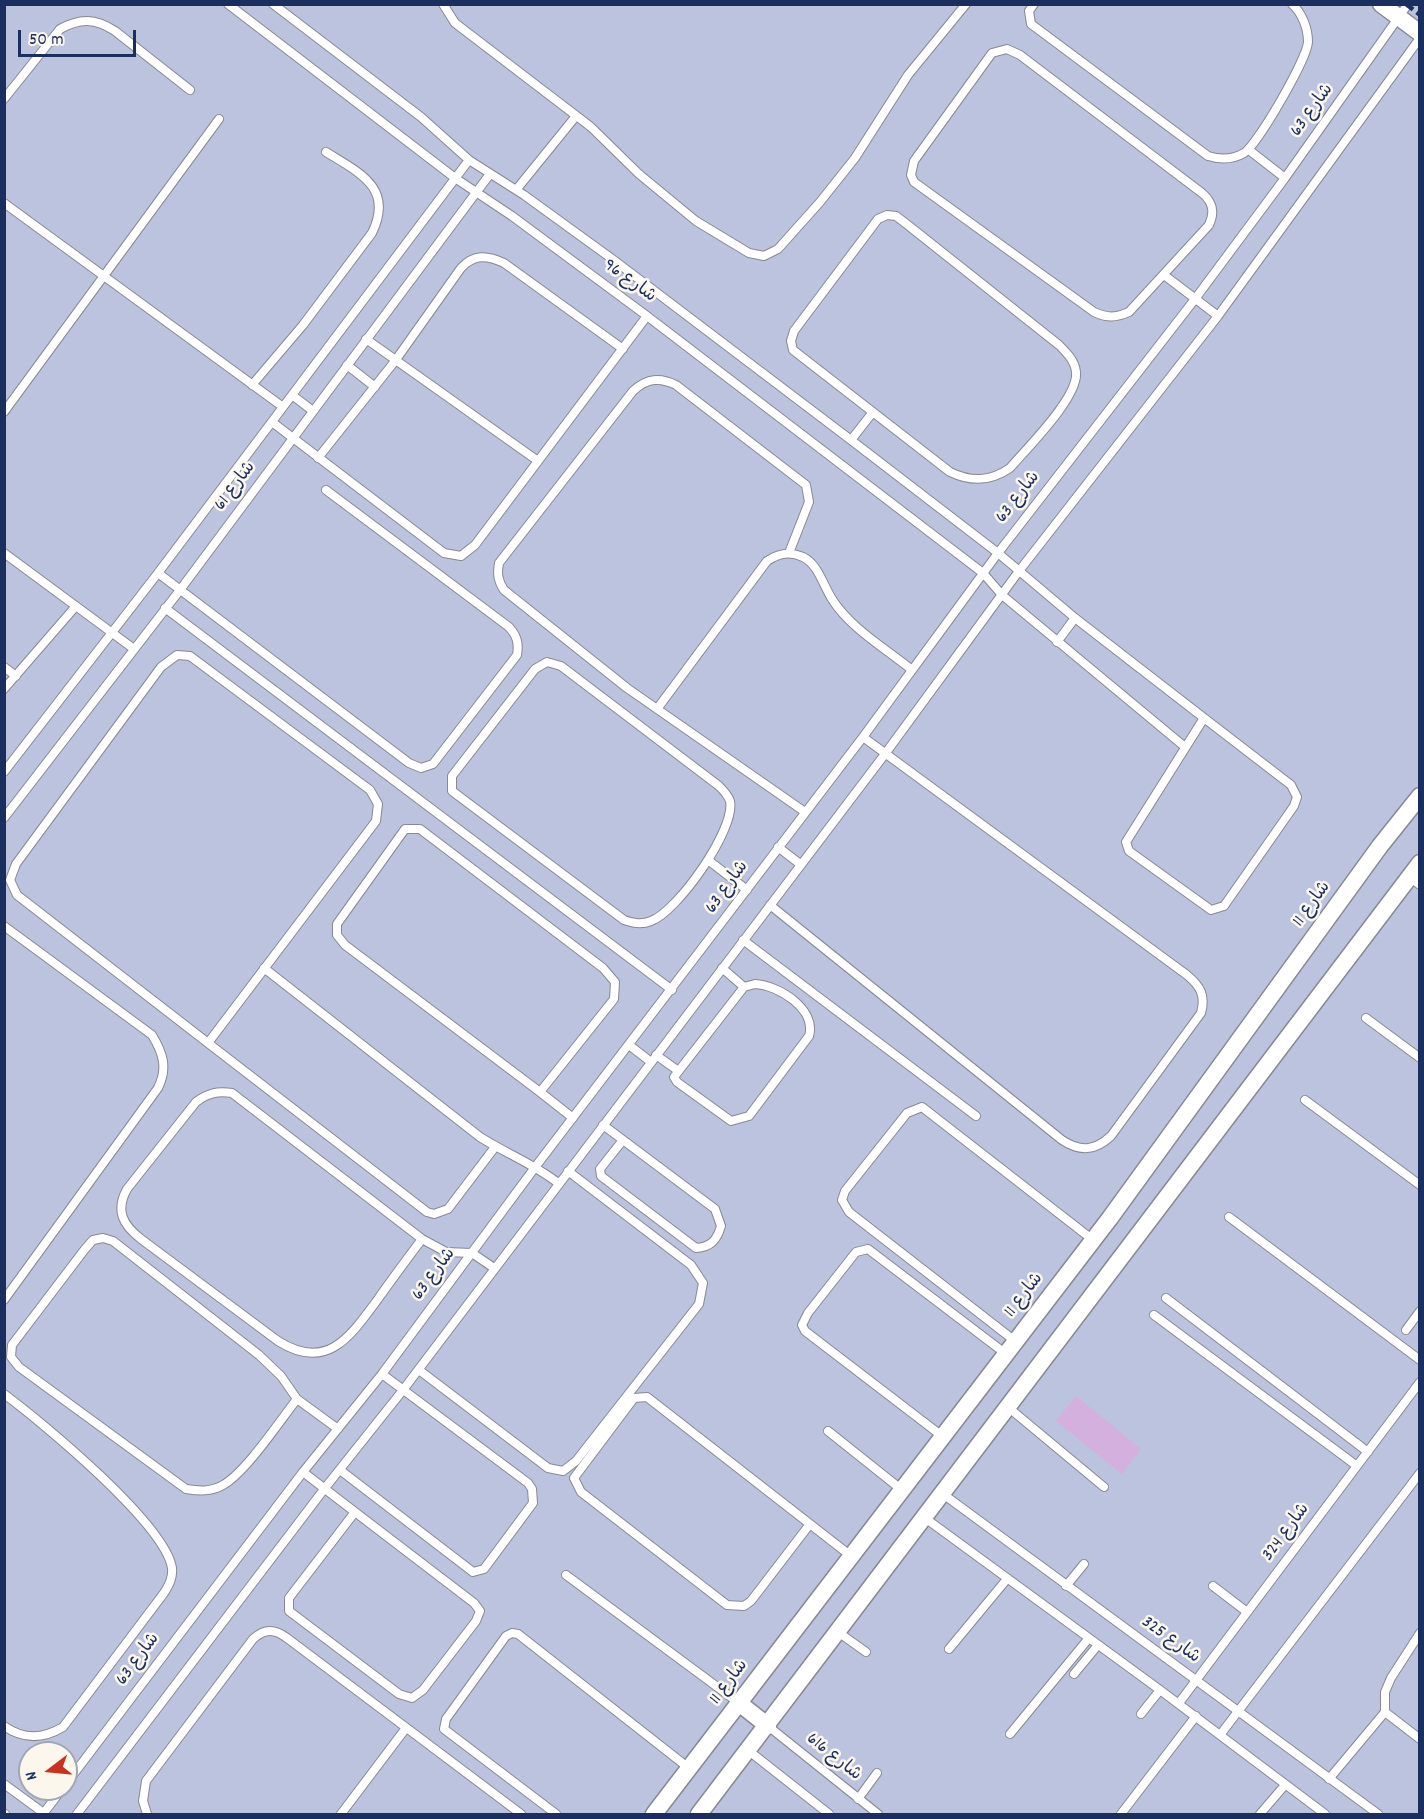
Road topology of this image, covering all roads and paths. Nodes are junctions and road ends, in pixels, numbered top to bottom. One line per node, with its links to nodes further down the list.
1 (228, 4): 19 (lane, شارع 96)
2 (273, 4): 17 (lane, شارع 96)
3 (443, 4): 13 (lane)
4 (966, 4): 13 (lane)
5 (1034, 4): 15 (lane)
6 (1292, 4): 15 (lane)
7 (1381, 4): 8 (street)
8 (1404, 11): 9 (street); 20 (lane, شارع 63)
9 (1419, 33)
10 (1419, 38): 28 (lane)
11 (190, 90): 12 (lane)
12 (4, 99)
13 (576, 116): 21 (lane)
14 (219, 119): 25 (lane)
15 (1249, 150): 20 (lane)
16 (326, 152): 33 (lane)
17 (469, 160): 18 (lane, شارع 96); 19 (lane, شارع 61)
18 (490, 174): 21 (lane, شارع 96); 22 (lane, شارع 61)
19 (455, 178): 22 (lane, شارع 96); 35 (lane, شارع 61)
20 (1285, 178): 26 (lane, شارع 63)
21 (516, 190): 42 (lane, شارع 96)
22 (476, 192): 27 (lane, شارع 96); 29 (lane, شارع 61)
23 (4, 203): 25 (lane)
24 (1164, 275): 24 (lane); 26 (lane)
25 (104, 276): 33 (lane); 38 (lane)
26 (1195, 299): 28 (lane); 48 (lane, شارع 63)
27 (647, 316): 30 (lane); 51 (lane, شارع 96)
28 (1218, 316): 49 (lane)
29 (366, 339): 31 (lane); 32 (lane, شارع 61)
30 (623, 349): 31 (lane); 44 (lane)
31 (395, 361): 34 (lane); 44 (lane)
32 (347, 365): 34 (lane); 37 (lane, شارع 61)
33 (252, 385): 36 (lane)
34 (375, 387): 43 (lane)
35 (292, 395): 36 (lane, شارع 61); 37 (lane)
36 (283, 407): 40 (lane, شارع 61)
37 (313, 411): 41 (lane, شارع 61)
38 (4, 412)
39 (873, 412): 39 (lane); 42 (lane)
40 (272, 422): 41 (lane); 50 (lane, شارع 61)
41 (293, 438): 43 (lane); 52 (lane, شارع 61)
42 (851, 440): 48 (lane, شارع 96)
43 (318, 458): 44 (lane)
44 (538, 461)
45 (326, 490): 52 (lane)
46 (4, 553): 54 (lane)
47 (789, 553): 61 (lane); 64 (lane); 64 (lane)
48 (998, 553): 49 (lane, شارع 96); 51 (lane, شارع 63)
49 (1019, 571): 53 (lane); 56 (lane, شارع 96)
50 (158, 573): 52 (lane); 57 (lane, شارع 61)
51 (983, 573): 53 (lane, شارع 96); 61 (lane, شارع 63)
52 (180, 590): 55 (lane, شارع 61)
53 (1002, 595): 58 (lane, شارع 96); 68 (lane)
54 (76, 606): 57 (lane); 62 (lane)
55 (165, 609): 59 (lane, شارع 61); 85 (lane)
56 (1075, 618): 58 (lane); 65 (lane, شارع 96)
57 (112, 633): 59 (lane); 69 (lane, شارع 61)
58 (1057, 642): 67 (lane, شارع 96)
59 (134, 649): 72 (lane, شارع 61)
60 (4, 667): 62 (lane)
61 (912, 670): 66 (lane, شارع 63)
62 (16, 676): 63 (lane)
63 (4, 689)
64 (657, 709): 71 (lane)
65 (1204, 718): 67 (lane); 67 (lane, شارع 96)
66 (863, 737): 68 (lane); 71 (lane, شارع 63)
67 (1185, 747)
68 (885, 754): 76 (lane); 79 (lane)
69 (4, 772)
70 (1419, 796): 105 (street, شارع 11)
71 (805, 812): 73 (lane, شارع 63)
72 (4, 818)
73 (778, 847): 76 (lane); 78 (lane, شارع 63)
74 (708, 860): 74 (lane); 78 (lane)
75 (1419, 863): 77 (street)
76 (800, 864): 79 (lane)
77 (1414, 881): 121 (street)
78 (747, 890): 85 (lane, شارع 63)
79 (770, 905): 81 (lane)
80 (4, 926): 109 (lane)
81 (743, 940): 83 (lane); 94 (lane)
82 (264, 968): 87 (lane); 87 (lane); 98 (lane)
83 (722, 969): 84 (lane); 90 (lane)
84 (744, 987): 91 (lane); 91 (lane)
85 (672, 990): 88 (lane, شارع 63)
86 (1366, 1018): 89 (lane)
87 (208, 1043): 98 (lane)
88 (629, 1045): 90 (lane); 95 (lane, شارع 63)
89 (1419, 1058)
90 (653, 1059): 91 (lane); 96 (lane)
91 (677, 1070)
92 (540, 1092): 92 (lane); 95 (lane)
93 (1305, 1100): 102 (lane)
94 (976, 1116)
95 (573, 1118): 99 (lane, شارع 63)
96 (603, 1125): 97 (lane); 100 (lane)
97 (623, 1140): 97 (lane)
98 (495, 1147): 99 (lane)
99 (536, 1166): 101 (lane); 106 (lane, شارع 63)
100 (568, 1171): 101 (lane); 115 (lane)
101 (558, 1183): 107 (lane)
102 (1419, 1185)
103 (1229, 1217): 114 (lane)
104 (422, 1239): 104 (lane); 106 (lane)
105 (1093, 1240): 113 (street, شارع 11); 113 (lane)
106 (472, 1253): 107 (lane); 116 (lane, شارع 63)
107 (494, 1268): 115 (lane)
108 (1166, 1298): 125 (lane)
109 (4, 1300)
110 (1419, 1311): 112 (lane)
111 (1154, 1314): 126 (lane)
112 (1406, 1330)
113 (1011, 1347): 124 (street, شارع 11); 124 (lane)
114 (1419, 1360)
115 (418, 1370): 118 (lane)
116 (382, 1374): 118 (lane); 122 (lane, شارع 63)
117 (1419, 1382): 125 (lane, شارع 324)
118 (403, 1390): 127 (lane); 127 (lane)
119 (4, 1394): 159 (lane)
120 (297, 1399): 120 (lane); 122 (lane)
121 (1009, 1408): 130 (lane); 133 (street)
122 (338, 1428): 128 (lane, شارع 63)
123 (828, 1431): 132 (lane)
124 (942, 1436): 132 (street, شارع 11)
125 (1368, 1452): 126 (lane, شارع 324)
126 (1357, 1466): 143 (lane, شارع 324)
127 (339, 1470): 131 (lane)
128 (303, 1472): 131 (lane); 166 (lane, شارع 63)
129 (1419, 1473): 155 (lane)
130 (1104, 1487)
131 (324, 1488): 134 (lane); 177 (lane)
132 (902, 1490): 137 (street, شارع 11)
133 (943, 1494): 135 (street); 141 (lane, شارع 325)
134 (355, 1512): 134 (lane)
135 (925, 1518): 140 (lane); 144 (street)
136 (810, 1524): 136 (lane); 137 (lane)
137 (852, 1556): 153 (street, شارع 11)
138 (1084, 1563): 141 (lane)
139 (566, 1575): 153 (lane)
140 (1007, 1579): 146 (lane); 148 (lane)
141 (1066, 1586): 151 (lane, شارع 325)
142 (1213, 1586): 143 (lane)
143 (1247, 1612): 151 (lane, شارع 324)
144 (838, 1632): 149 (lane); 160 (street)
145 (1419, 1634): 156 (lane)
146 (1089, 1638): 147 (lane); 162 (lane)
147 (1098, 1645): 150 (lane); 152 (lane)
148 (949, 1649)
149 (866, 1652)
150 (1074, 1674)
151 (1196, 1680): 154 (lane, شارع 324); 155 (lane, شارع 325)
152 (1160, 1689): 154 (lane); 157 (lane)
153 (739, 1703): 160 (street); 167 (street, شارع 11)
154 (1179, 1703): 158 (lane)
155 (1238, 1711): 163 (lane); 169 (lane, شارع 325)
156 (1385, 1712): 164 (lane); 169 (lane)
157 (1141, 1714)
158 (1196, 1716): 163 (lane); 185 (lane)
159 (4, 1726)
160 (768, 1726): 165 (street); 172 (lane, شارع 616)
161 (406, 1728): 178 (lane); 179 (lane); 180 (lane)
162 (1010, 1734)
163 (1220, 1735): 171 (lane)
164 (1419, 1738)
165 (749, 1751): 174 (lane); 183 (street)
166 (78, 1768)
167 (690, 1770): 181 (lane); 182 (street, شارع 11)
168 (877, 1773): 172 (lane)
169 (1329, 1779): 187 (lane, شارع 325)
170 (4, 1784): 176 (lane)
171 (1285, 1785): 175 (lane); 186 (lane)
172 (858, 1799): 184 (lane, شارع 616)
173 (53, 1801): 176 (lane)
174 (825, 1813)
175 (1321, 1813)
176 (44, 1814)
177 (77, 1815)
178 (147, 1815)
179 (341, 1815)
180 (521, 1815)
181 (556, 1815)
182 (654, 1815)
183 (699, 1815)
184 (878, 1815)
185 (1121, 1815)
186 (1260, 1815)
187 (1378, 1815)

